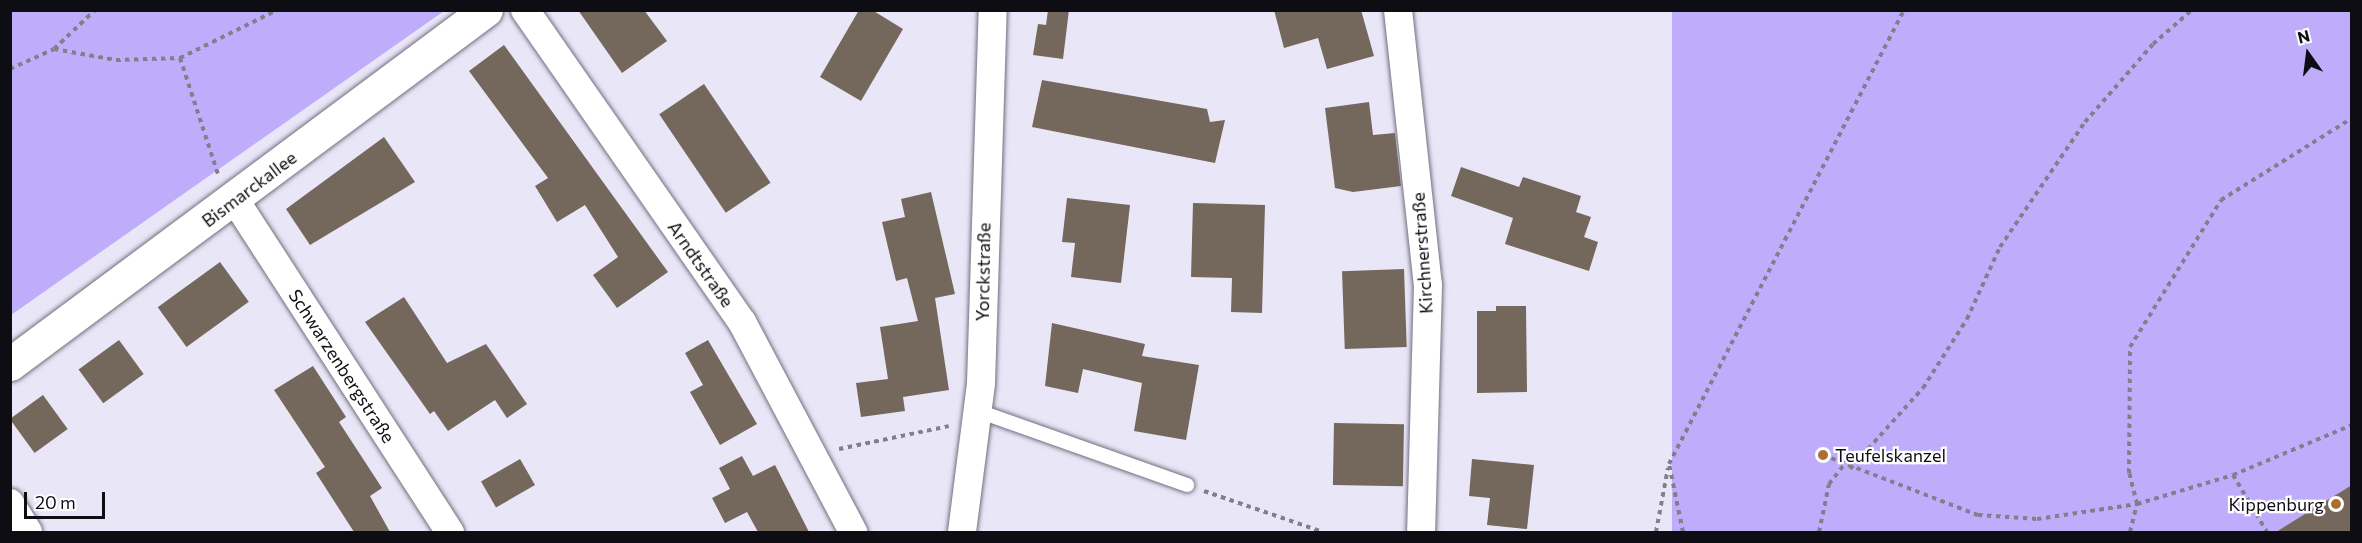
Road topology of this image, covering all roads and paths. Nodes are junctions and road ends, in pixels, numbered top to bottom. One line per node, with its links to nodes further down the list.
1 (95, 10): 9 (path)
2 (276, 10): 10 (path)
3 (486, 10): 13 (street, Bismarckallee)
4 (525, 10): 19 (street, Arndtstraße)
5 (993, 10): 15 (street, Yorckstraße)
6 (1398, 10): 32 (street, Kirchnerstraße)
7 (1904, 10): 20 (path)
8 (2192, 10): 22 (path)
9 (54, 49): 10 (path); 11 (path)
10 (180, 58): 13 (path)
11 (10, 69)
12 (2352, 118): 26 (path)
13 (227, 189): 14 (street, Bismarckallee); 28 (street, Schwarzenbergstraße)
14 (10, 364)
15 (978, 411): 24 (lane); 30 (street, Yorckstraße)
16 (2352, 425): 23 (path)
17 (941, 428): 19 (path)
18 (1823, 454): 21 (path)
19 (813, 457): 29 (street, Arndtstraße)
20 (1669, 464): 33 (path); 34 (path)
21 (1843, 466): 22 (path); 35 (path)
22 (1850, 469): 26 (path)
23 (2233, 475): 26 (path); 37 (path)
24 (1187, 485): 31 (path)
25 (10, 503): 27 (street)
26 (2137, 504): 36 (path)
27 (28, 532)
28 (450, 532)
29 (852, 532)
30 (962, 532)
31 (1323, 532)
32 (1421, 532)
33 (1656, 532)
34 (1683, 532)
35 (1819, 532)
36 (2130, 532)
37 (2267, 532)

